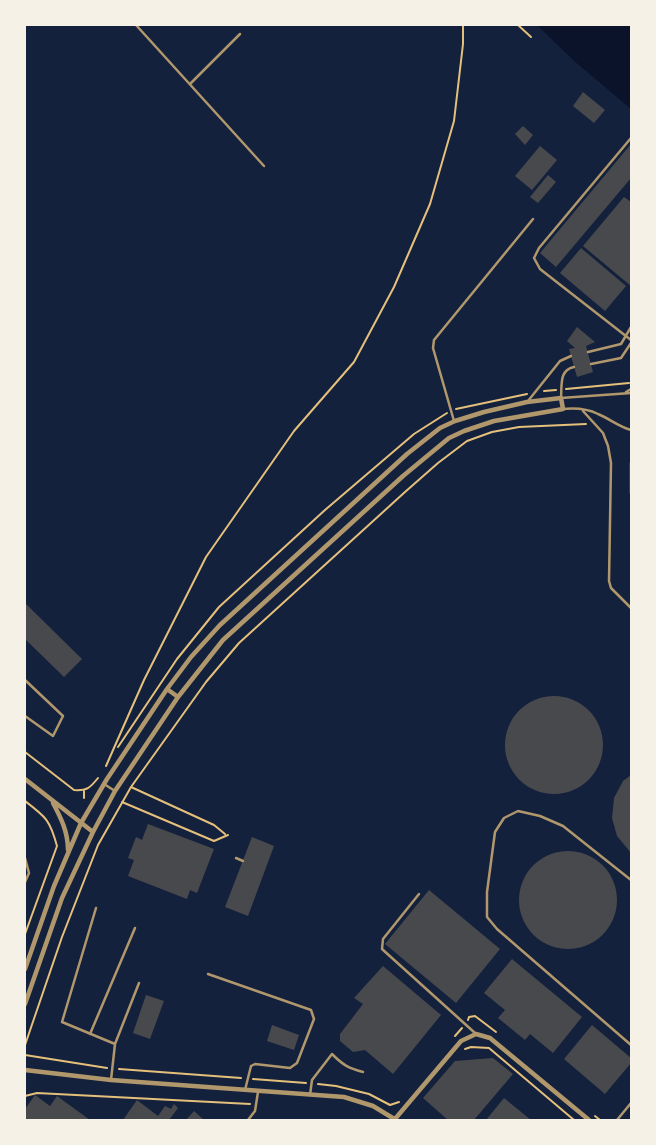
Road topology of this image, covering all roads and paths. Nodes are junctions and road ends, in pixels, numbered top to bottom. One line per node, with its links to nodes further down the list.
1 (136, 25): 6 (lane)
2 (463, 25): 35 (path)
3 (518, 25): 5 (path)
4 (240, 34): 6 (lane)
5 (531, 37)
6 (190, 84): 8 (lane)
7 (631, 138): 11 (lane)
8 (264, 166)
9 (533, 219): 24 (lane)
10 (631, 327): 11 (lane)
11 (626, 336): 12 (lane); 13 (lane)
12 (631, 342): 15 (lane)
13 (588, 352)
14 (571, 356): 21 (lane)
15 (591, 364)
16 (574, 367): 20 (lane)
17 (631, 389): 18 (lane)
18 (625, 393): 19 (lane); 20 (lane)
19 (631, 393)
20 (561, 398): 21 (street); 22 (street)
21 (527, 402): 24 (street)
22 (563, 409): 23 (lane); 32 (street)
23 (583, 410): 25 (lane); 26 (lane)
24 (454, 421): 31 (street)
25 (593, 423): 29 (lane); 36 (path)
26 (631, 430)
27 (631, 463): 28 (lane)
28 (631, 493)
29 (631, 608)
30 (25, 680): 33 (lane)
31 (167, 689): 32 (street); 35 (street)
32 (178, 698): 38 (street)
33 (25, 715)
34 (25, 779): 41 (street)
35 (106, 782): 38 (lane); 43 (street)
36 (131, 787): 42 (path); 45 (path)
37 (84, 791): 39 (path)
38 (115, 791): 44 (street)
39 (84, 798)
40 (25, 801): 56 (path)
41 (53, 801): 43 (street); 47 (street)
42 (122, 802): 46 (path); 67 (path)
43 (81, 823): 44 (street); 47 (street)
44 (93, 832): 60 (street)
45 (225, 834)
46 (228, 835)
47 (68, 853): 57 (street)
48 (25, 858): 52 (lane)
49 (236, 858): 50 (lane)
50 (243, 860)
51 (631, 880): 68 (lane)
52 (25, 882)
53 (419, 894): 61 (lane)
54 (96, 908): 62 (lane)
55 (135, 928): 62 (lane)
56 (25, 934)
57 (25, 968)
58 (208, 974): 74 (lane)
59 (139, 984): 66 (lane)
60 (25, 1004)
61 (465, 1024): 63 (lane); 64 (path); 65 (path)
62 (90, 1034): 66 (lane)
63 (476, 1034): 85 (street); 88 (street)
64 (454, 1037)
65 (502, 1037)
66 (115, 1044): 71 (lane)
67 (25, 1045)
68 (631, 1045)
69 (461, 1050): 87 (path)
70 (25, 1055): 71 (path)
71 (112, 1069): 74 (path); 75 (lane)
72 (25, 1070): 75 (street)
73 (364, 1072): 76 (lane)
74 (247, 1078): 76 (path); 77 (lane)
75 (111, 1080): 77 (street)
76 (311, 1084): 79 (lane); 81 (path)
77 (245, 1091): 78 (street)
78 (258, 1092): 79 (street); 83 (lane)
79 (310, 1095): 85 (street)
80 (25, 1096): 83 (path)
81 (404, 1096)
82 (631, 1103): 90 (lane)
83 (257, 1105): 86 (lane)
84 (592, 1114): 89 (path)
85 (396, 1119)
86 (248, 1120)
87 (574, 1120)
88 (589, 1120)
89 (600, 1120)
90 (617, 1120)

